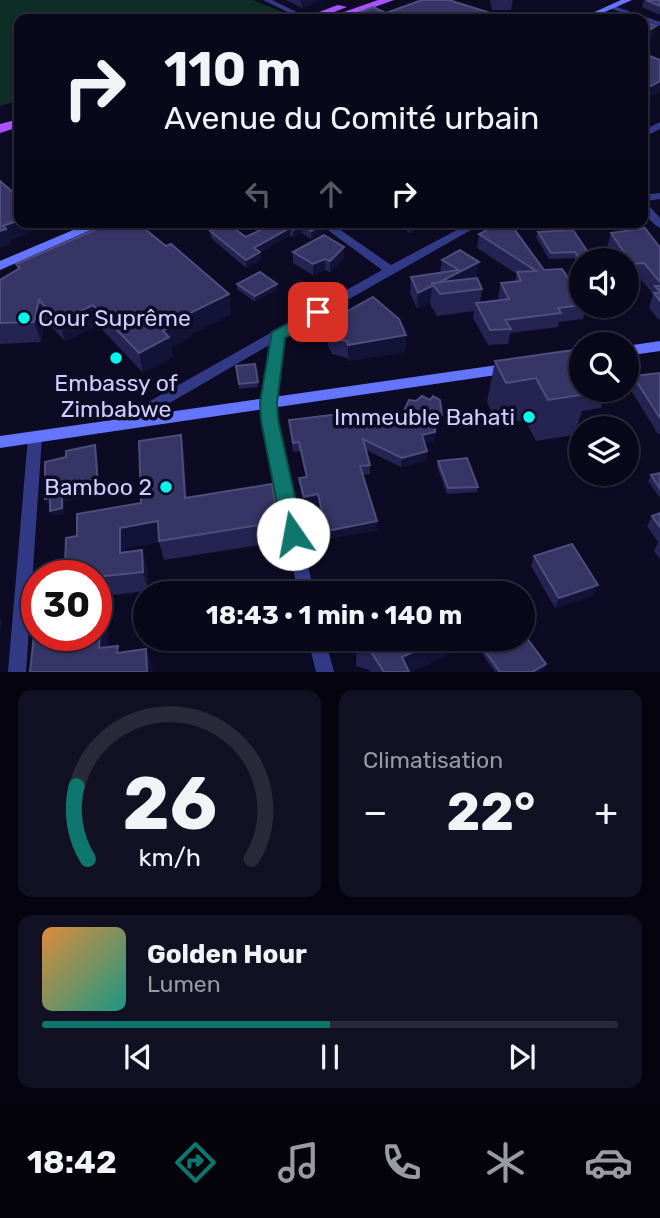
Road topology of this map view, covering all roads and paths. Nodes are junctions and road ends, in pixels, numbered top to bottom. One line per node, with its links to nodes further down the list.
1 (266, 0): 6 (street)
2 (363, 0): 7 (main road)
3 (389, 0): 8 (main road)
4 (628, 0): 5 (street)
5 (611, 7): 9 (street); 10 (street)
6 (295, 14)
7 (321, 14)
8 (346, 14)
9 (595, 14)
10 (631, 14)
11 (648, 209): 12 (street)
12 (660, 225)
13 (89, 228): 16 (street)
14 (330, 228): 17 (street)
15 (469, 228): 17 (street)
16 (0, 266)
17 (390, 270): 18 (street)
18 (278, 336): 22 (street); 23 (street)
19 (660, 346): 20 (street)
20 (639, 349)
21 (530, 365): 22 (street)
22 (269, 403): 23 (street); 26 (street)
23 (125, 422): 24 (street)
24 (35, 437): 25 (street); 28 (street)
25 (0, 442)
26 (304, 581)
27 (320, 651): 29 (street)
28 (17, 672)
29 (325, 672)

